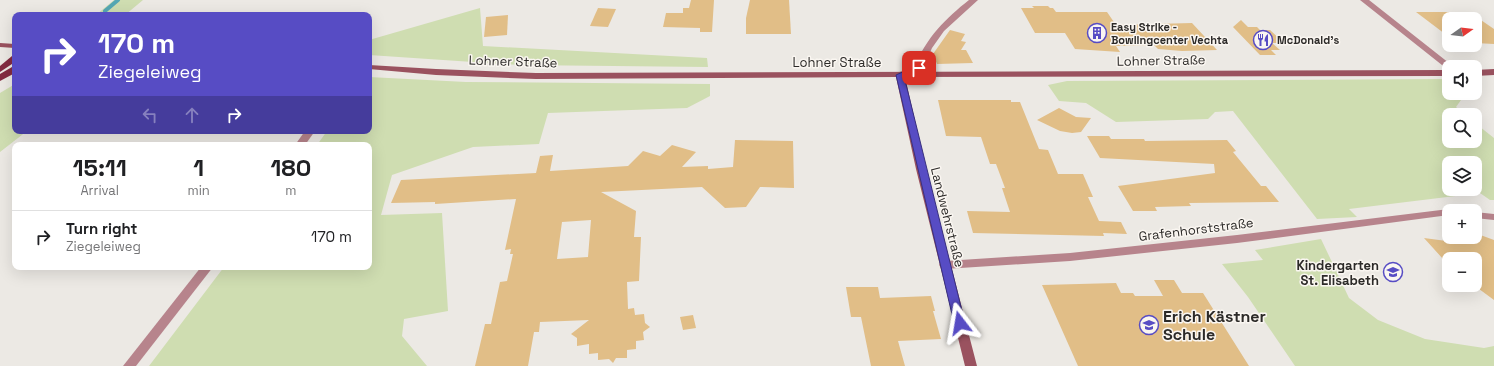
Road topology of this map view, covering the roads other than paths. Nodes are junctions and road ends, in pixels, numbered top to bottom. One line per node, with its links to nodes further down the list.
1 (974, 0): 13 (street)
2 (1364, 0): 6 (street)
3 (0, 45): 4 (main road)
4 (12, 46)
5 (12, 60): 7 (main road)
6 (1442, 61)
7 (1, 65)
8 (372, 67): 13 (main road, Lohner Straße)
9 (12, 71): 14 (main road)
10 (1494, 72): 12 (main road)
11 (1442, 73): 13 (main road, Lohner Straße)
12 (1482, 73)
13 (900, 75): 18 (main road, Landwehrstraße)
14 (0, 78)
15 (1442, 213): 18 (street, Grafenhorststraße)
16 (1482, 216): 17 (street)
17 (1494, 217)
18 (945, 265): 21 (main road, Landwehrstraße)
19 (205, 270): 20 (street)
20 (129, 366)
21 (971, 366)

